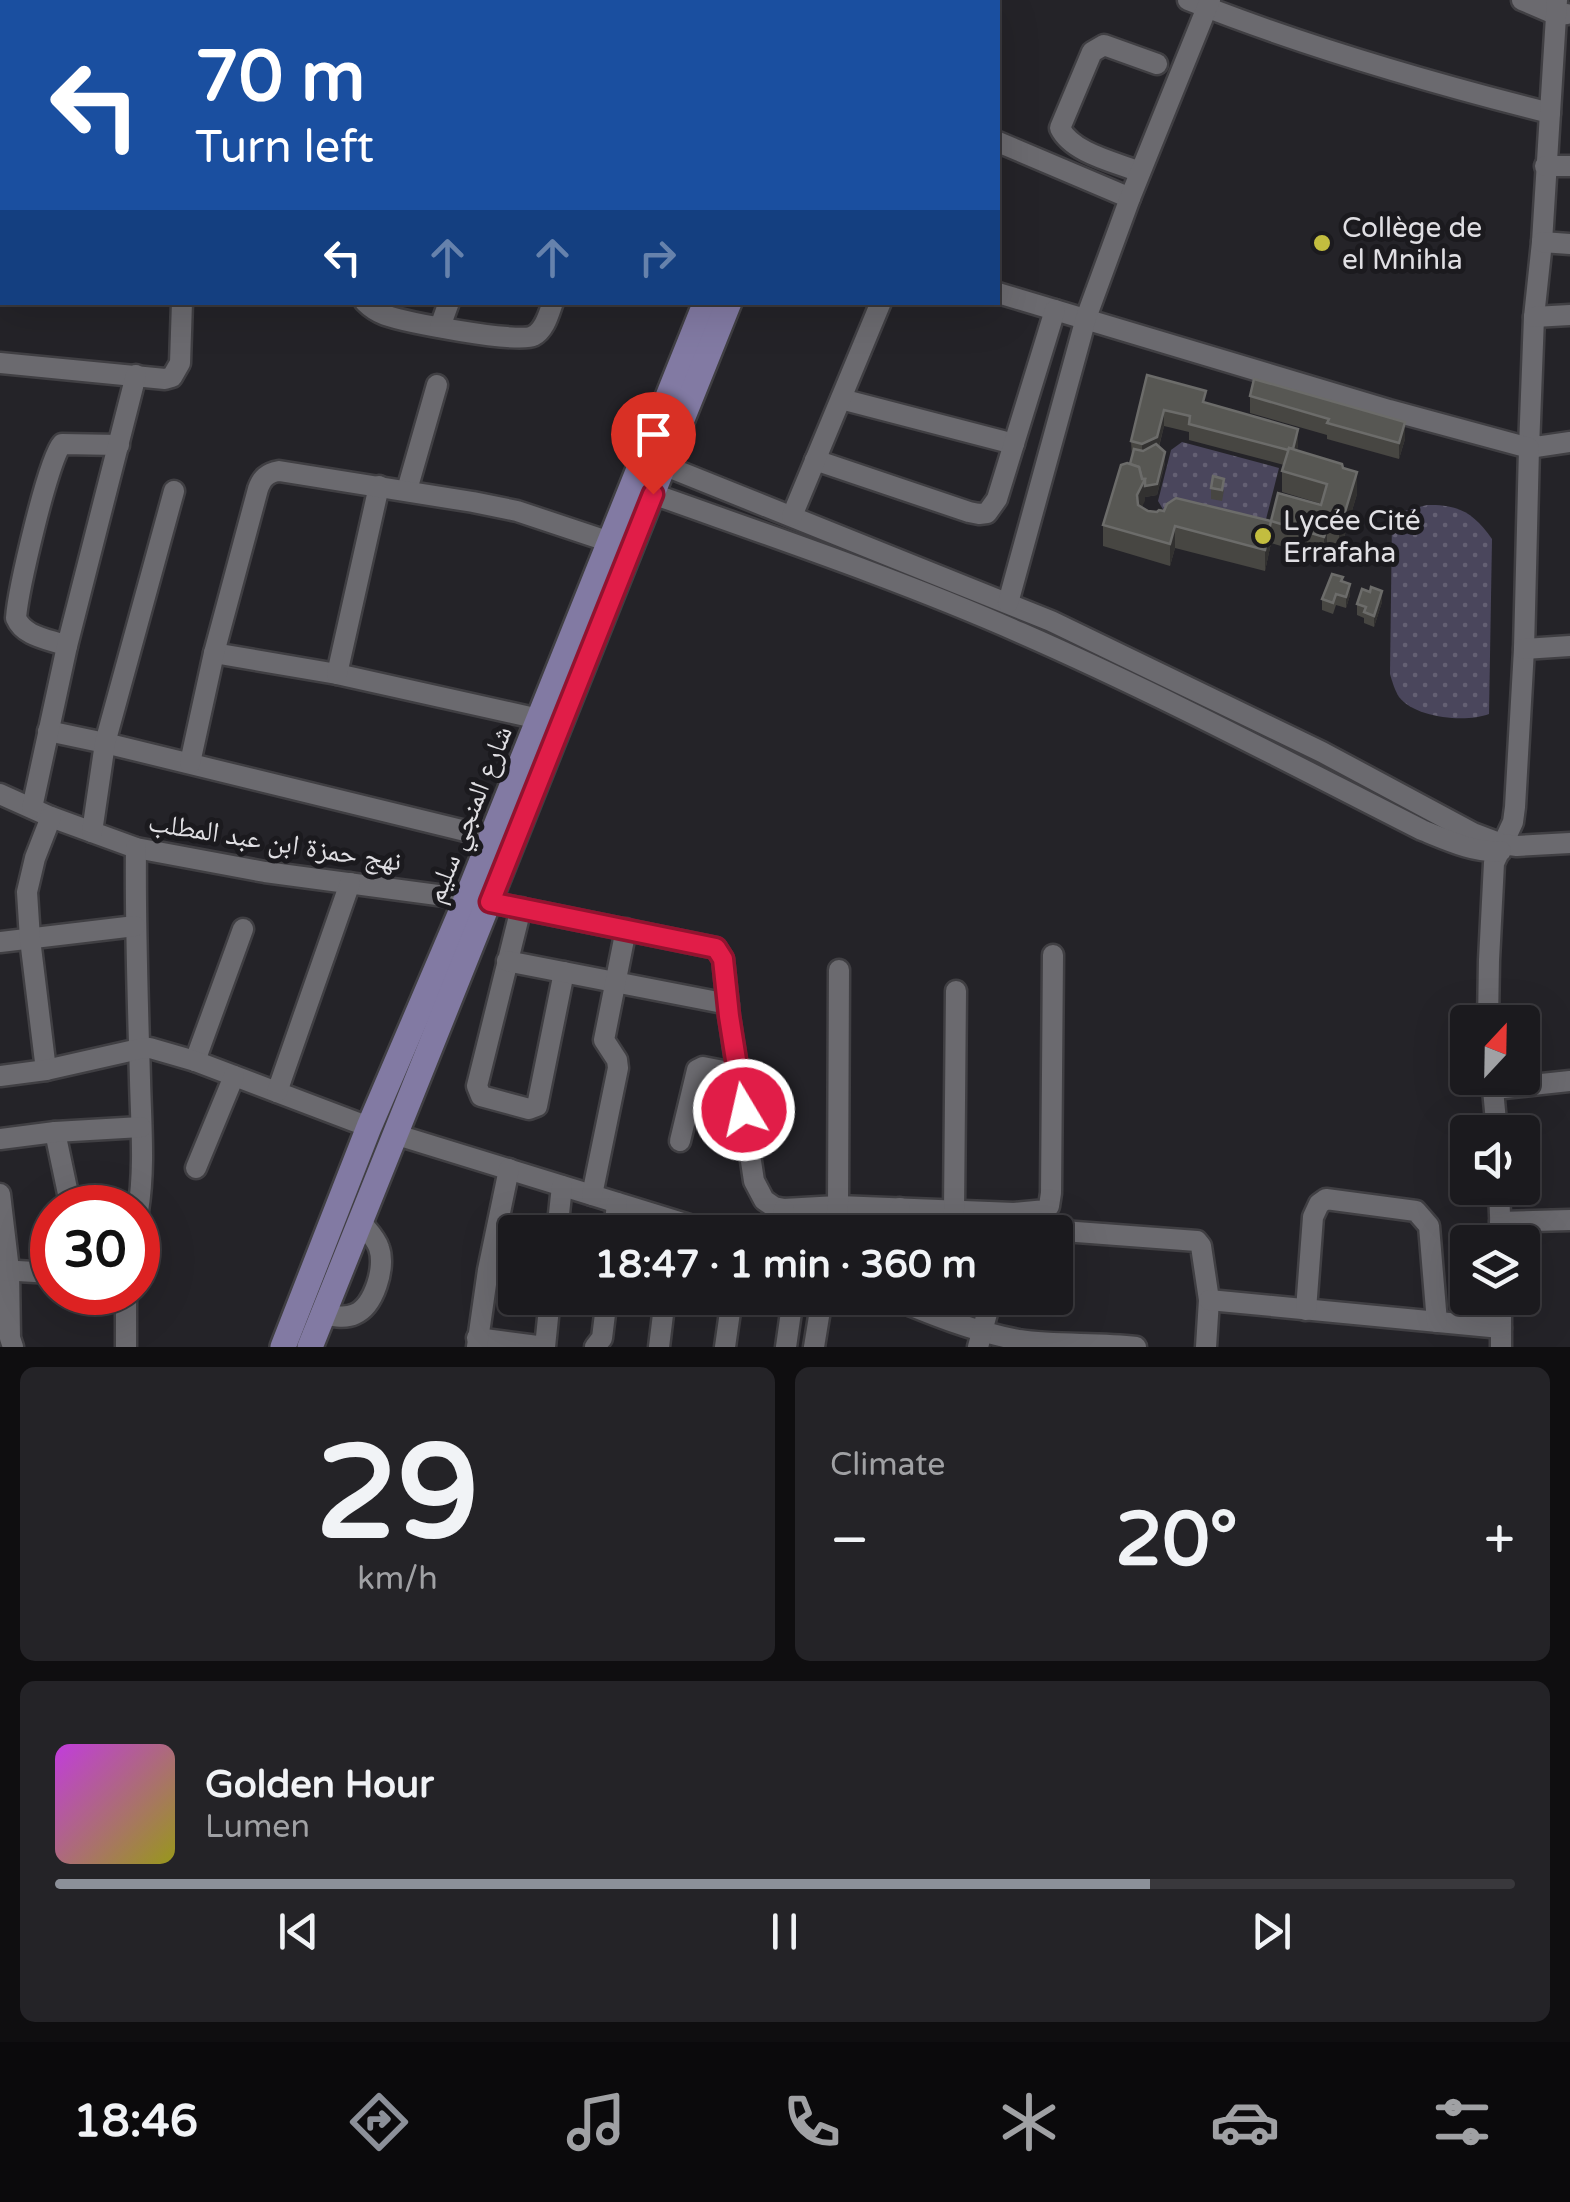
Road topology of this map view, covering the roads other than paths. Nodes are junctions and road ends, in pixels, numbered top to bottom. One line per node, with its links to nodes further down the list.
1 (1522, 0): 3 (street)
2 (1201, 2): 5 (street); 9 (street)
3 (1562, 10): 5 (street)
4 (1158, 64): 9 (street)
5 (1550, 114): 7 (street)
6 (1000, 143): 10 (street)
7 (1546, 166): 8 (street); 11 (street)
8 (1570, 166)
9 (1140, 172): 10 (street)
10 (1130, 198): 24 (street)
11 (1542, 242): 12 (street); 23 (street)
12 (1570, 244)
13 (1000, 293): 21 (street)
14 (182, 305): 27 (street)
15 (368, 305): 25 (street)
16 (448, 305): 25 (street)
17 (552, 305): 25 (street)
18 (705, 305): 41 (main road, شارع المنجي سليم)
19 (728, 305): 35 (main road, شارع المنجي سليم)
20 (881, 305): 29 (street)
21 (1054, 310): 24 (street); 31 (street)
22 (1570, 315): 23 (street)
23 (1534, 317): 33 (street)
24 (1086, 318): 33 (street); 42 (street)
25 (440, 327)
26 (0, 364): 27 (street)
27 (136, 374): 32 (street)
28 (437, 385): 38 (street)
29 (841, 399): 31 (street); 34 (street)
30 (1570, 442): 33 (street)
31 (1014, 444): 34 (street)
32 (119, 445): 43 (street); 43 (street)
33 (1530, 448): 45 (street)
34 (816, 460): 40 (street)
35 (664, 466): 39 (main road, شارع المنجي سليم); 40 (street)
36 (379, 486): 38 (street); 47 (street); 49 (street)
37 (174, 490): 52 (street)
38 (407, 490): 41 (street)
39 (653, 494): 48 (street); 62 (main road, شارع المنجي سليم)
40 (792, 516): 42 (street)
41 (610, 542): 50 (main road, شارع المنجي سليم)
42 (1008, 603): 46 (street)
43 (67, 646): 51 (street)
44 (1570, 646): 45 (street)
45 (1524, 649): 60 (street)
46 (1115, 650): 48 (street); 60 (street)
47 (214, 653): 49 (street); 53 (street)
48 (1106, 671): 60 (street)
49 (337, 674): 50 (street)
50 (539, 719): 57 (main road, شارع المنجي سليم)
51 (48, 731): 52 (street); 55 (street)
52 (105, 743): 53 (street); 56 (street)
53 (190, 763): 57 (street)
54 (0, 794): 55 (street, نهج حمزة ابن عبد المطلب)
55 (42, 812): 56 (street, نهج حمزة ابن عبد المطلب); 67 (street)
56 (92, 832): 59 (street, نهج حمزة ابن عبد المطلب)
57 (490, 836): 62 (main road, شارع المنجي سليم)
58 (1570, 843): 60 (street)
59 (136, 848): 61 (street, نهج حمزة ابن عبد المطلب); 64 (street)
60 (1506, 848): 76 (street)
61 (350, 883): 62 (street, نهج حمزة ابن عبد المطلب); 85 (street)
62 (479, 900): 63 (street, نهج حمزة ابن عبد المطلب); 87 (main road, شارع المنجي سليم)
63 (521, 908): 65 (street, نهج حمزة ابن عبد المطلب); 70 (street)
64 (135, 926): 67 (street); 77 (street)
65 (626, 929): 73 (street); 75 (street, نهج حمزة ابن عبد المطلب)
66 (244, 930): 78 (street)
67 (30, 939): 68 (street); 79 (street)
68 (0, 942)
69 (1053, 954): 111 (street)
70 (508, 961): 72 (street); 72 (street)
71 (839, 970): 99 (street)
72 (564, 972): 73 (street)
73 (616, 983): 75 (street); 97 (street)
74 (956, 991): 102 (street)
75 (728, 1004): 80 (street)
76 (1489, 1005)
77 (140, 1048): 78 (street); 79 (street); 86 (street)
78 (195, 1061): 82 (street)
79 (46, 1070): 81 (street)
80 (739, 1074): 90 (street); 101 (street)
81 (0, 1076)
82 (234, 1076): 85 (street); 91 (street)
83 (1570, 1081): 84 (street)
84 (1540, 1082)
85 (277, 1092): 87 (street)
86 (142, 1127): 88 (street); 94 (street)
87 (382, 1131): 92 (street); 113 (main road, شارع المنجي سليم); 136 (main road, شارع المنجي سليم)
88 (55, 1132): 89 (street); 93 (street)
89 (0, 1139)
90 (680, 1141)
91 (196, 1168)
92 (509, 1170): 95 (street); 132 (street)
93 (65, 1185)
94 (142, 1185)
95 (562, 1186): 97 (street); 103 (street)
96 (0, 1194): 116 (street)
97 (592, 1195): 98 (street)
98 (617, 1203): 104 (street); 105 (street)
99 (838, 1206): 100 (street); 101 (street); 107 (street)
100 (900, 1208): 102 (street); 108 (street)
101 (784, 1209): 106 (street)
102 (954, 1211): 109 (street); 110 (street)
103 (559, 1215)
104 (616, 1215)
105 (646, 1215)
106 (783, 1215)
107 (837, 1215)
108 (898, 1215)
109 (953, 1215)
110 (972, 1215)
111 (1032, 1215)
112 (1570, 1220): 114 (street)
113 (360, 1221): 120 (main road, شارع المنجي سليم); 120 (street)
114 (1540, 1225)
115 (1073, 1230): 118 (street)
116 (5, 1270): 117 (street); 134 (street)
117 (30, 1272)
118 (1209, 1300): 119 (street); 144 (street)
119 (1306, 1310): 129 (street); 129 (street)
120 (323, 1314): 137 (main road, شارع المنجي سليم)
121 (126, 1315): 135 (street)
122 (548, 1315): 132 (street)
123 (605, 1315): 138 (street)
124 (664, 1315): 139 (street)
125 (730, 1315): 140 (street)
126 (791, 1315): 141 (street)
127 (819, 1315): 142 (street)
128 (944, 1315): 131 (street)
129 (1437, 1322): 130 (street)
130 (1501, 1338)
131 (980, 1339): 133 (street)
132 (477, 1342)
133 (1019, 1343): 143 (street)
134 (13, 1347)
135 (126, 1347)
136 (283, 1347)
137 (310, 1347)
138 (595, 1347)
139 (659, 1347)
140 (725, 1347)
141 (786, 1347)
142 (814, 1347)
143 (1136, 1347)
144 (1206, 1347)

